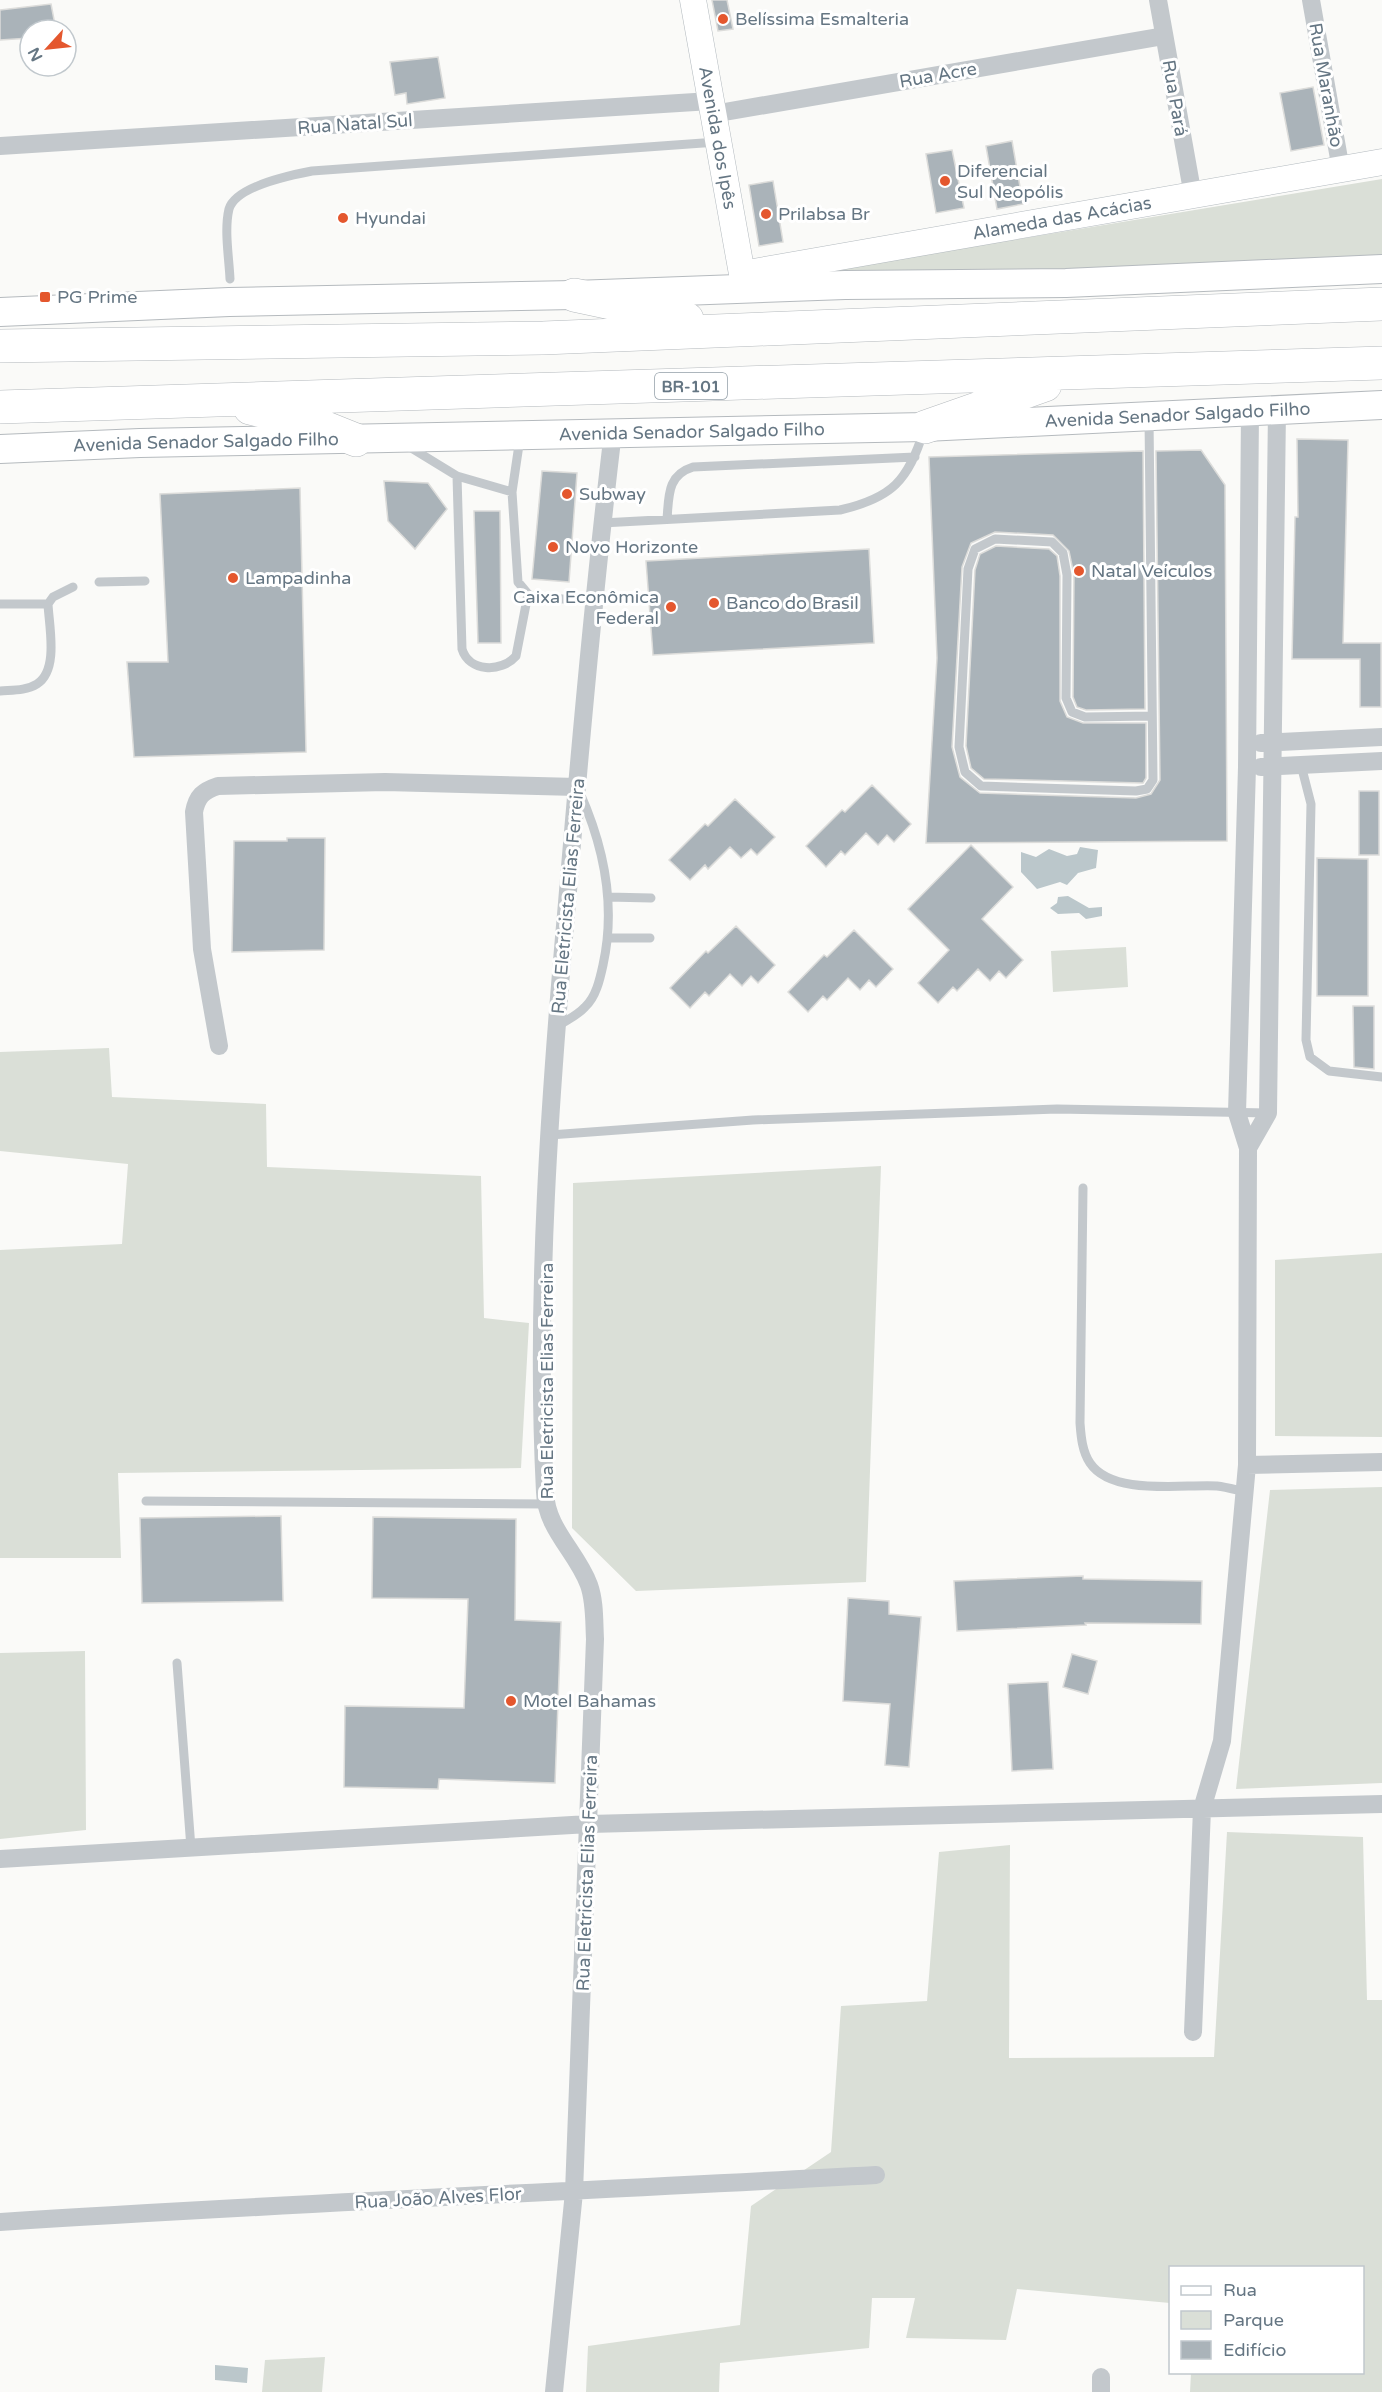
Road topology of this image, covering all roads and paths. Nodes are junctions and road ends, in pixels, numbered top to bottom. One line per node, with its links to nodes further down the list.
1 (693, 0): 5 (street, Avenida dos Ipês)
2 (1158, 0): 4 (street, Rua Pará)
3 (1311, 0): 9 (street, Rua Maranhão)
4 (1164, 36): 5 (street, Rua Acre); 10 (street, Rua Pará)
5 (712, 107): 6 (street, Avenida dos Ipês); 7 (street, Rua Natal Sul)
6 (718, 142): 12 (street, Avenida dos Ipês); 13 (lane)
7 (0, 146)
8 (1382, 162): 9 (street, Alameda das Acácias)
9 (1341, 170): 10 (street, Alameda das Acácias)
10 (1193, 196): 12 (street, Alameda das Acácias)
11 (1382, 269): 14 (main road)
12 (742, 274)
13 (230, 279)
14 (574, 295): 16 (main road); 17 (highway)
15 (1382, 304): 17 (highway)
16 (0, 312)
17 (732, 329): 18 (highway)
18 (0, 346)
19 (1382, 363): 20 (highway, BR-101)
20 (1073, 375): 21 (highway, BR-101); 30 (highway)
21 (213, 398): 23 (highway, BR-101); 28 (highway)
22 (1382, 405): 24 (main road, Avenida Senador Salgado Filho)
23 (0, 407)
24 (1263, 410): 25 (main road, Avenida Senador Salgado Filho); 46 (street); 47 (street)
25 (1149, 416): 30 (main road, Avenida Senador Salgado Filho); 44 (lane)
26 (613, 432): 27 (main road, Avenida Senador Salgado Filho); 30 (main road, Avenida Senador Salgado Filho); 35 (street, Rua Eletricista Elias Ferreira)
27 (520, 437): 29 (main road, Avenida Senador Salgado Filho); 33 (lane)
28 (356, 440): 29 (main road, Avenida Senador Salgado Filho); 31 (main road, Avenida Senador Salgado Filho)
29 (399, 440): 32 (lane)
30 (920, 442): 34 (lane); 34 (lane)
31 (0, 449)
32 (457, 476): 33 (lane); 39 (lane)
33 (512, 492): 39 (lane)
34 (667, 519): 35 (lane)
35 (602, 523): 40 (street, Rua Eletricista Elias Ferreira)
36 (145, 581): 37 (lane)
37 (99, 582)
38 (73, 586): 42 (lane)
39 (528, 594): 40 (lane)
40 (592, 600): 52 (street, Rua Eletricista Elias Ferreira)
41 (0, 604): 42 (lane)
42 (48, 604): 43 (lane)
43 (0, 691)
44 (1152, 716): 44 (lane)
45 (1382, 736): 46 (street)
46 (1272, 742): 47 (street); 51 (street)
47 (1248, 744): 50 (street)
48 (1382, 761): 49 (street)
49 (1301, 765): 51 (street); 59 (lane)
50 (1247, 766): 51 (street); 60 (street)
51 (1271, 766): 61 (street)
52 (577, 787): 53 (lane); 57 (street, Rua Eletricista Elias Ferreira); 58 (street)
53 (608, 897): 54 (lane); 55 (lane)
54 (651, 898)
55 (609, 938): 56 (lane); 57 (lane)
56 (650, 938)
57 (556, 1027): 62 (street, Rua Eletricista Elias Ferreira)
58 (219, 1046)
59 (1382, 1077)
60 (1237, 1113): 61 (lane); 62 (lane); 63 (street)
61 (1268, 1113): 63 (street)
62 (550, 1136): 69 (street, Rua Eletricista Elias Ferreira)
63 (1248, 1148): 66 (street)
64 (1083, 1188): 67 (lane)
65 (1382, 1462): 66 (street)
66 (1247, 1465): 67 (street)
67 (1245, 1492): 72 (street)
68 (146, 1501): 69 (lane)
69 (546, 1504): 73 (street, Rua Eletricista Elias Ferreira)
70 (177, 1662): 74 (lane)
71 (1382, 1804): 72 (street)
72 (1202, 1809): 73 (street); 76 (street)
73 (589, 1824): 74 (street); 78 (street, Rua Eletricista Elias Ferreira)
74 (191, 1848): 75 (street)
75 (0, 1859)
76 (1193, 2032)
77 (876, 2175): 78 (street, Rua João Alves Flor)
78 (574, 2192): 79 (street, Rua João Alves Flor); 80 (street, Rua Eletricista Elias Ferreira)
79 (0, 2222)
80 (554, 2392)

